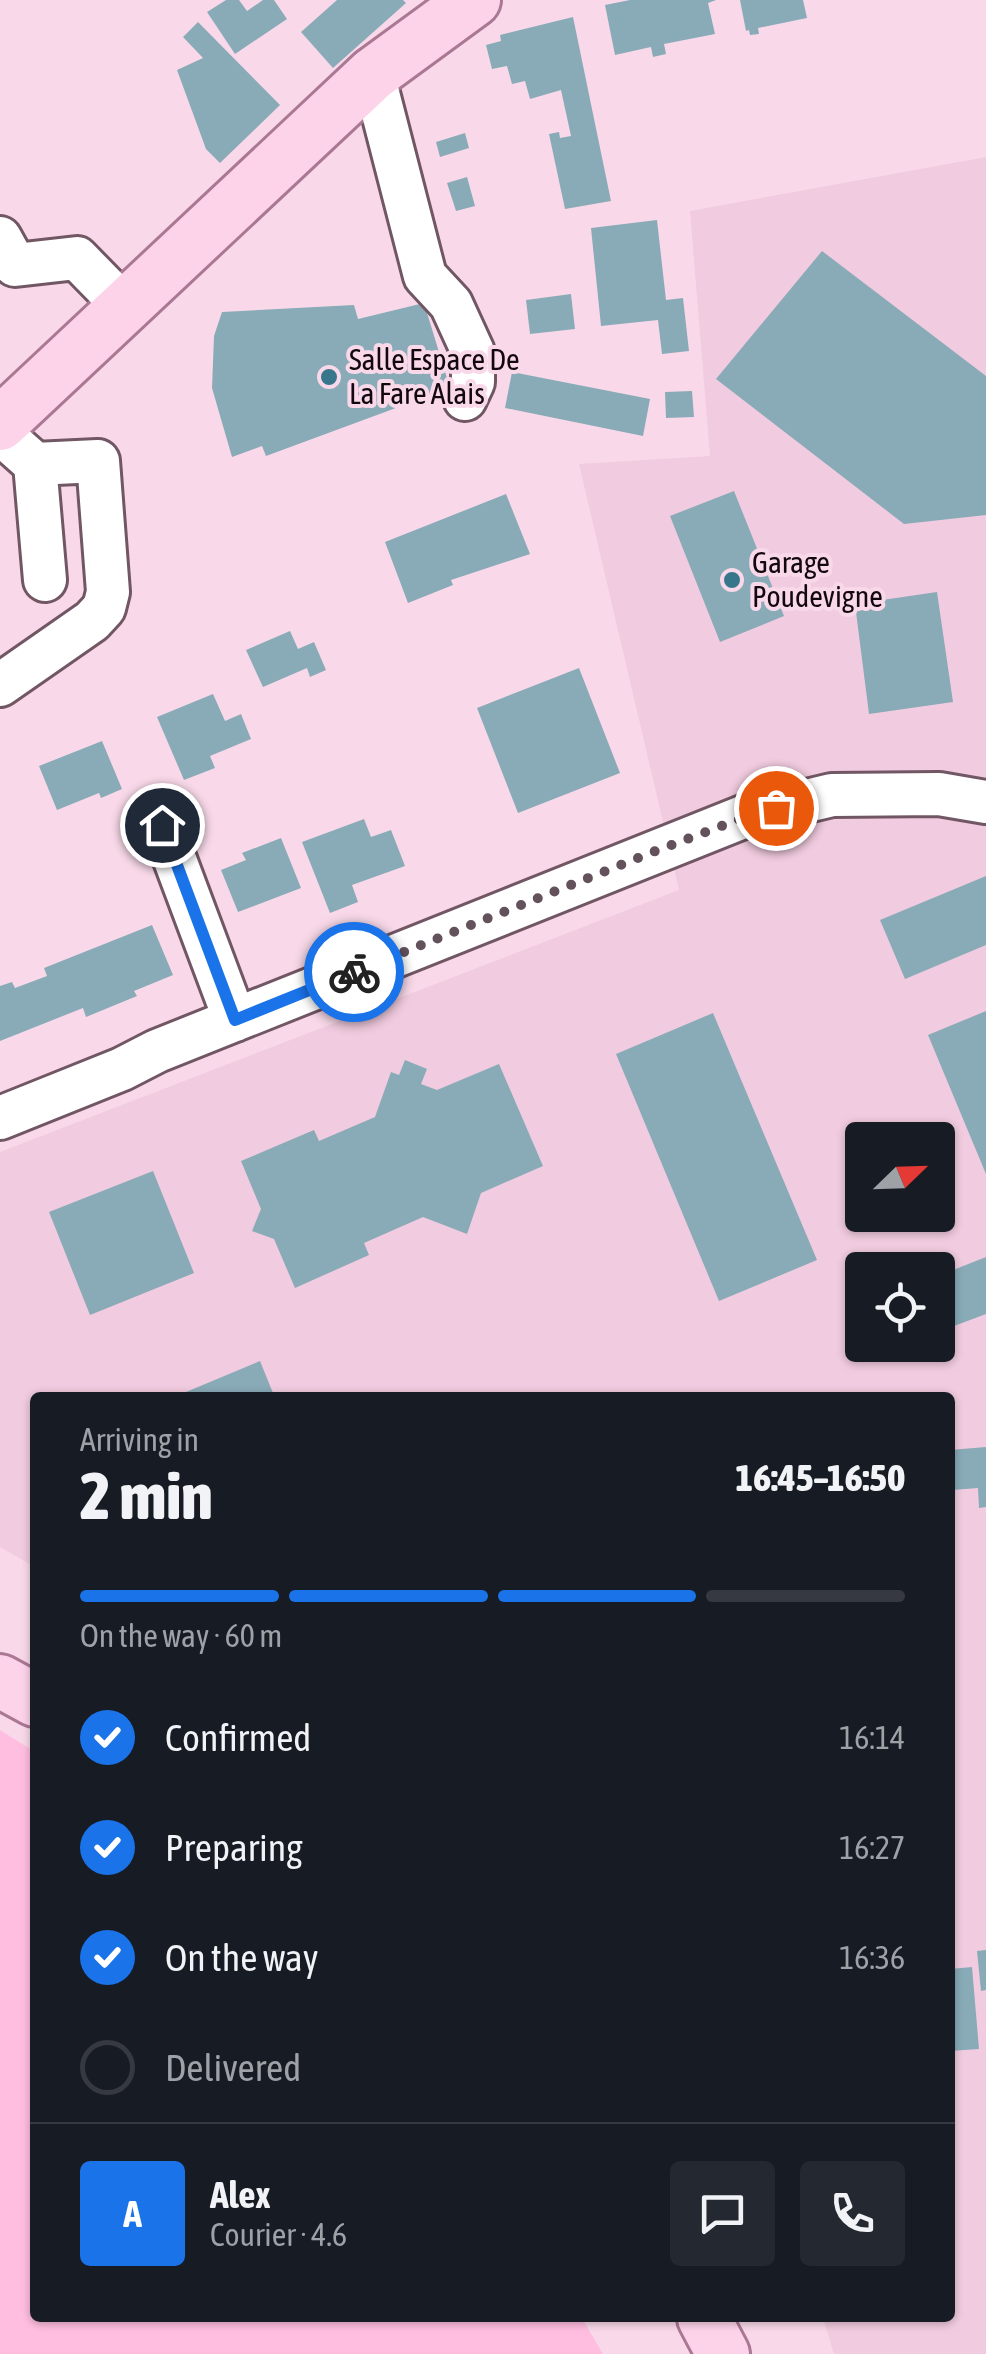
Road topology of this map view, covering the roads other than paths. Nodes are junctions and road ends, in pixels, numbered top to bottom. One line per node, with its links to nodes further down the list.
1 (474, 0): 2 (main road)
2 (373, 74): 4 (main road); 5 (street)
3 (5, 262): 4 (street)
4 (123, 305): 6 (main road)
5 (465, 398)
6 (0, 424)
7 (0, 432): 8 (street)
8 (35, 464): 9 (street); 10 (street)
9 (45, 580)
10 (0, 685)
11 (986, 802): 13 (street)
12 (162, 825): 13 (street)
13 (235, 1020): 14 (street)
14 (0, 1118)
15 (0, 1681): 16 (main road)
16 (30, 1697)
17 (706, 2322): 18 (main road)
18 (723, 2354)

